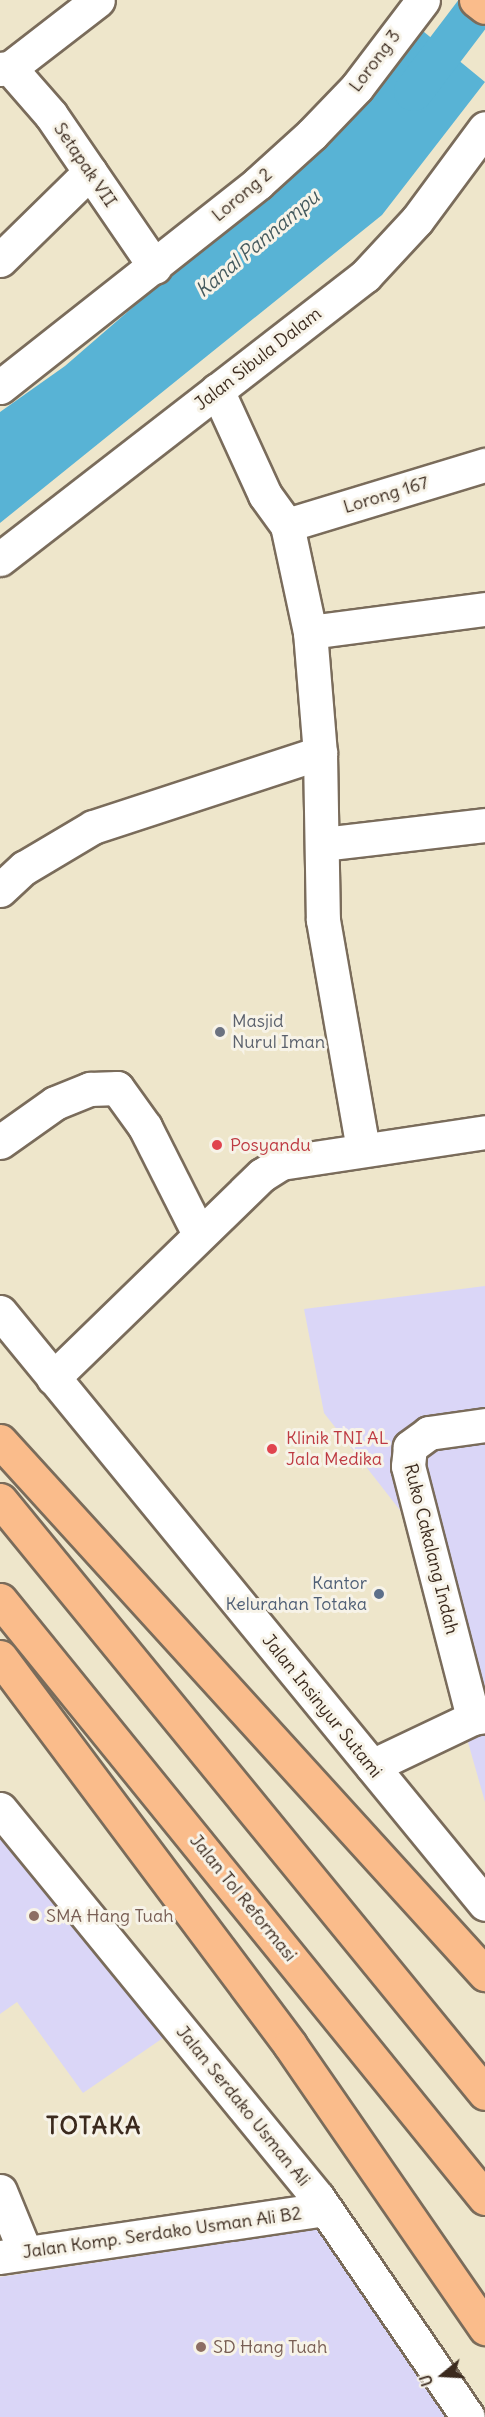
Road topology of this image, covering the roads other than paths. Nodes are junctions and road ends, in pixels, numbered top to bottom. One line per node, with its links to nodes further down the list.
1 (98, 0): 5 (street)
2 (423, 0): 6 (street, Lorong 3)
3 (476, 0): 4 (main road)
4 (485, 7)
5 (5, 68): 8 (street, Setapak VII)
6 (327, 120): 10 (street, Lorong 2)
7 (485, 128): 12 (street, Jalan Sibula Dalam)
8 (90, 171): 9 (street); 10 (street, Setapak VII)
9 (0, 260)
10 (155, 267): 11 (street, Lorong 2)
11 (0, 387)
12 (217, 390): 14 (street); 15 (street, Jalan Sibula Dalam)
13 (485, 465): 14 (street, Lorong 167)
14 (287, 525): 17 (street)
15 (0, 559)
16 (485, 609): 17 (street)
17 (310, 632): 18 (street)
18 (320, 753): 20 (street); 21 (street)
19 (485, 825): 20 (street)
20 (323, 844): 24 (street)
21 (0, 890)
22 (485, 1132): 24 (street)
23 (0, 1142): 25 (street)
24 (363, 1150): 25 (street)
25 (199, 1234): 27 (street)
26 (0, 1312): 27 (street, Jalan Insinyur Sutami)
27 (53, 1378): 34 (street, Jalan Insinyur Sutami)
28 (485, 1425): 33 (street, Ruko Cakalang Indah)
29 (0, 1441): 37 (main road)
30 (0, 1500): 38 (main road)
31 (0, 1600): 40 (main road, Jalan Tol Reformasi)
32 (0, 1657): 43 (main road)
33 (479, 1717): 34 (street)
34 (372, 1766): 36 (street, Jalan Insinyur Sutami)
35 (0, 1809): 41 (street, Jalan Serdako Usman Ali)
36 (485, 1904)
37 (485, 1974)
38 (485, 2093)
39 (0, 2191): 42 (street)
40 (485, 2198)
41 (325, 2209): 42 (street, Jalan Komp. Serdako Usman Ali B2); 44 (street, Jalan Serdako Usman Ali)
42 (13, 2254)
43 (485, 2328)
44 (468, 2417)

